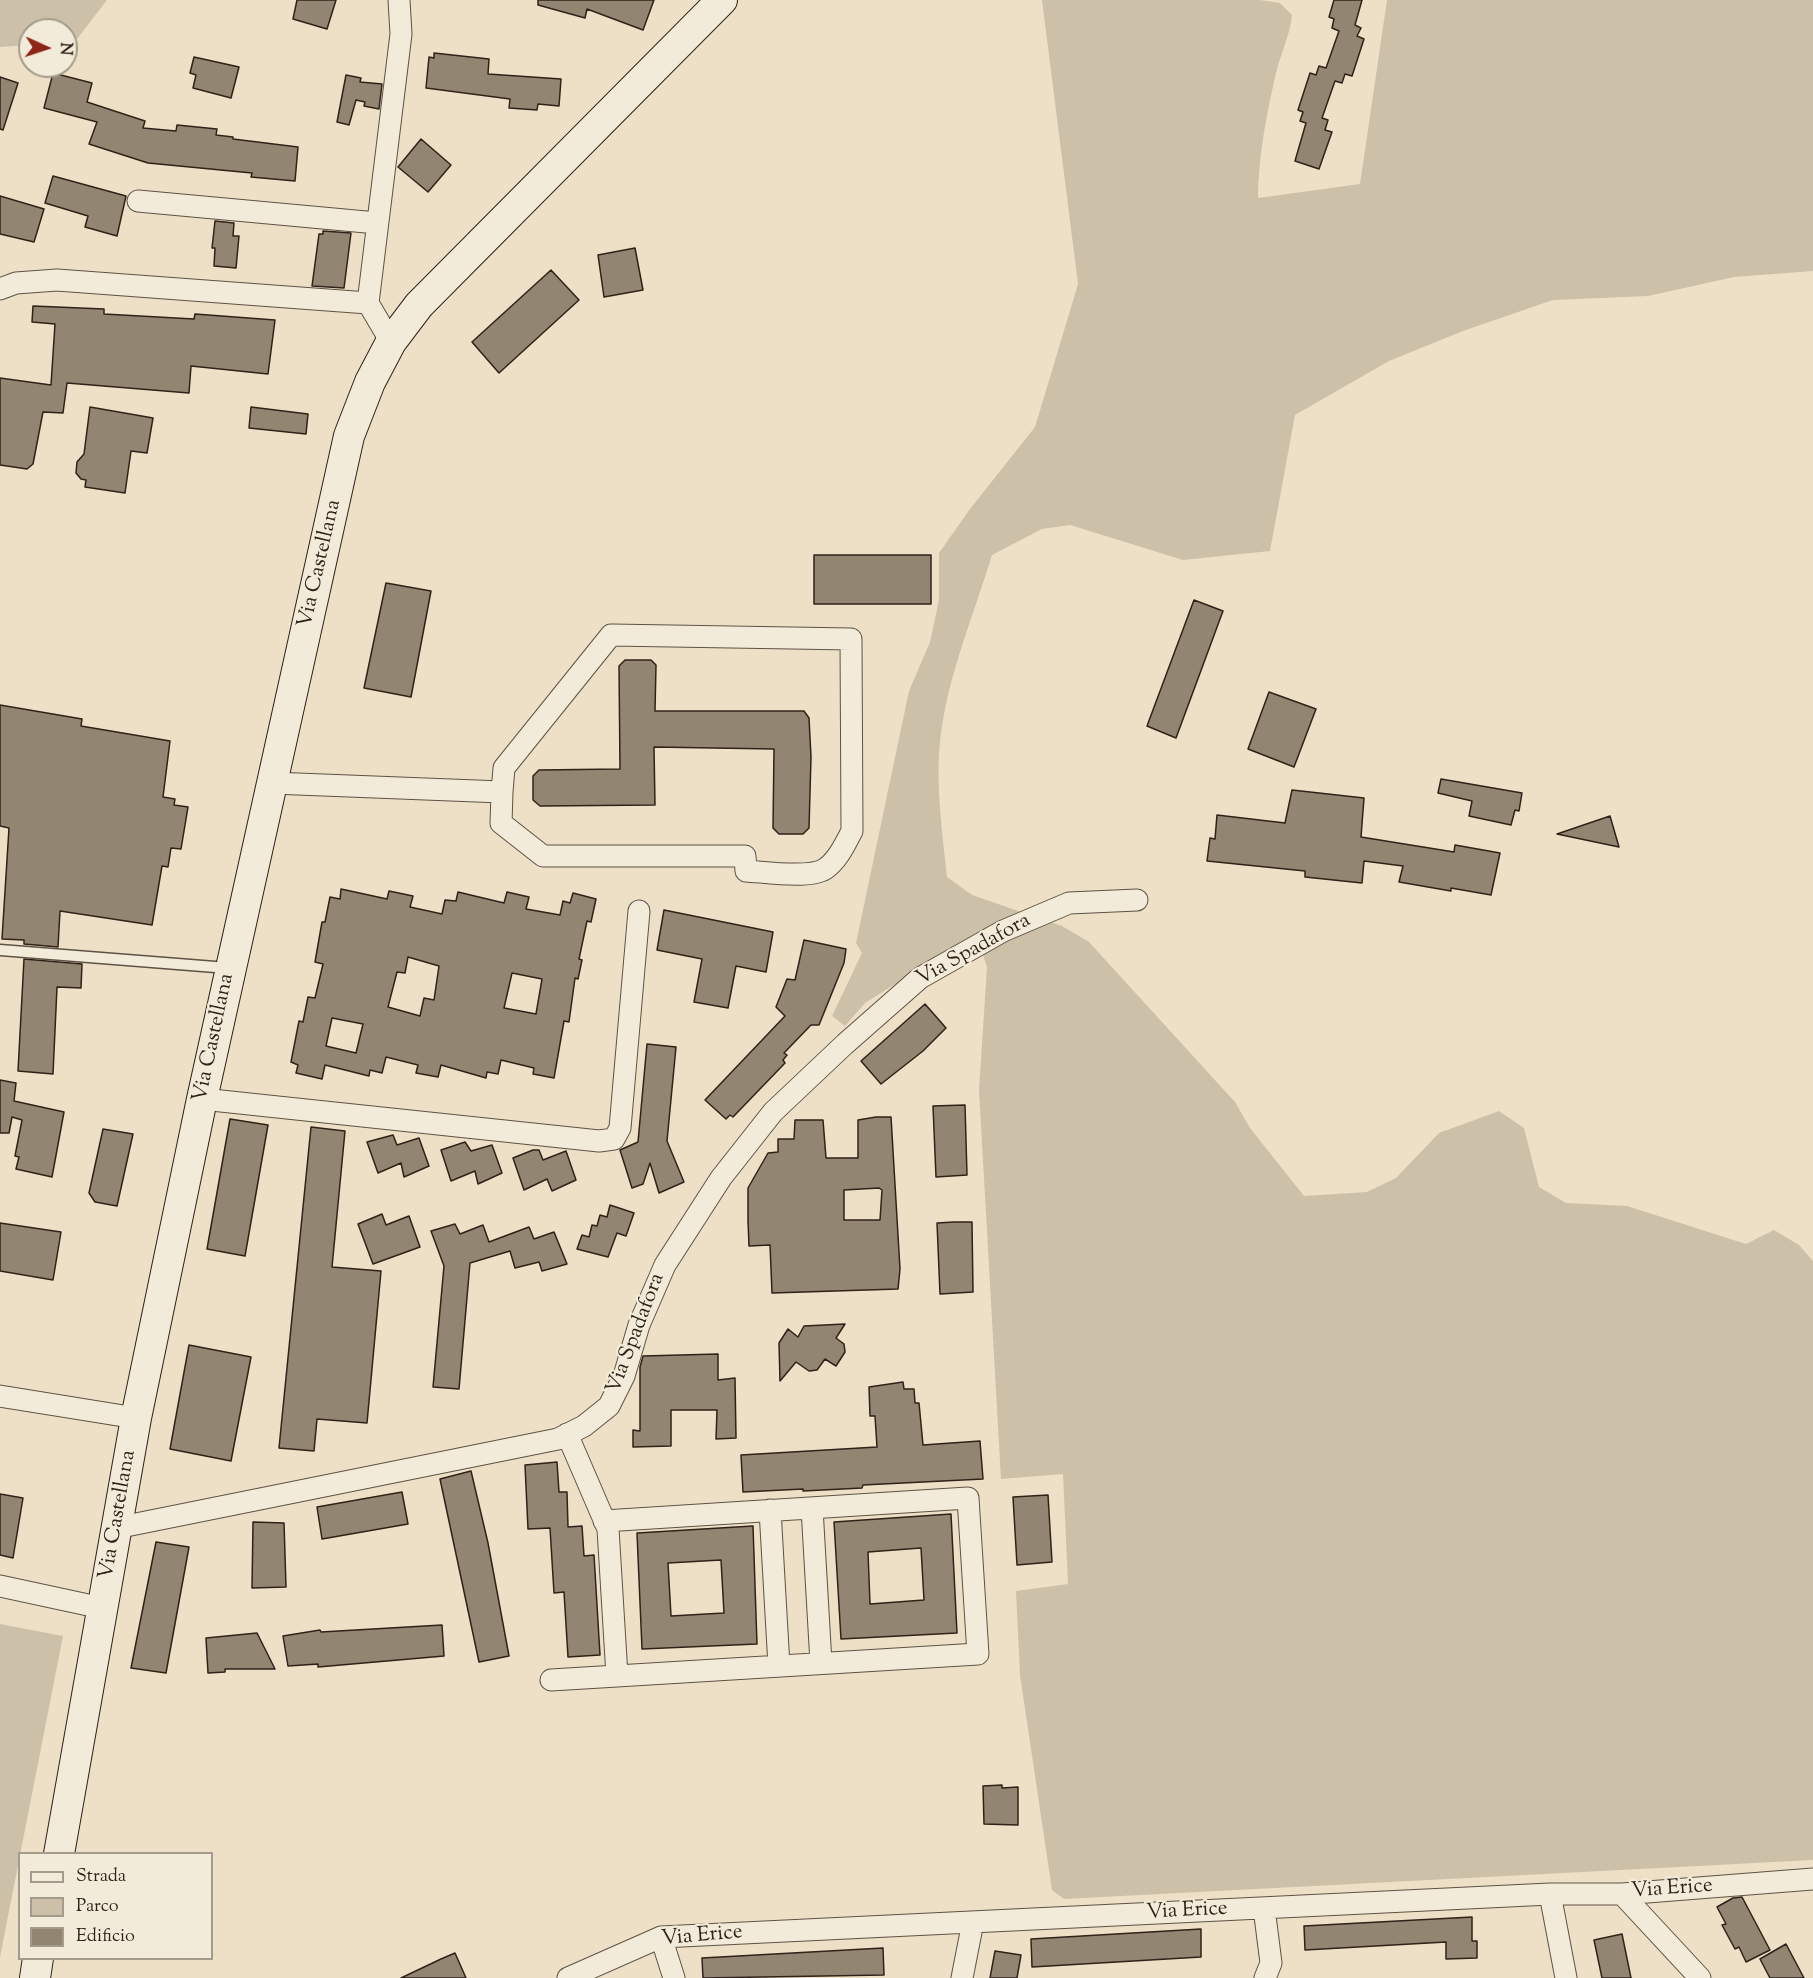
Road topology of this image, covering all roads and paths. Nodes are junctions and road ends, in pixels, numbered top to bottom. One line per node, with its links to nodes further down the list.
1 (399, 0): 4 (street)
2 (720, 0): 7 (main road, Via Castellana)
3 (138, 201): 4 (street)
4 (377, 223): 6 (street)
5 (0, 289): 6 (street)
6 (368, 303): 7 (street)
7 (391, 342): 8 (main road, Via Castellana)
8 (272, 783): 9 (street); 13 (main road, Via Castellana)
9 (502, 792): 9 (street)
10 (1137, 900): 17 (street, Via Spadafora)
11 (639, 911): 14 (street)
12 (0, 950): 13 (lane)
13 (231, 968): 14 (main road, Via Castellana)
14 (202, 1099): 16 (main road, Via Castellana)
15 (0, 1396): 16 (street)
16 (136, 1418): 21 (main road, Via Castellana)
17 (567, 1434): 20 (street); 21 (street, Via Spadafora)
18 (812, 1508): 19 (street); 24 (street); 24 (street)
19 (770, 1510): 20 (street); 25 (street)
20 (604, 1521): 26 (street)
21 (116, 1528): 23 (main road, Via Castellana)
22 (0, 1586): 23 (street)
23 (102, 1608): 28 (main road, Via Castellana)
24 (821, 1664): 25 (street)
25 (779, 1666): 26 (street)
26 (617, 1676): 27 (street)
27 (551, 1680)
28 (59, 1852)
29 (1813, 1879): 31 (street, Via Erice)
30 (1550, 1894): 31 (street, Via Erice); 32 (street, Via Erice); 41 (street)
31 (1622, 1894): 42 (street)
32 (1264, 1908): 33 (street, Via Erice); 40 (street)
33 (974, 1922): 34 (street, Via Erice); 39 (street)
34 (661, 1937): 37 (street, Via Erice); 38 (street)
35 (38, 1960): 36 (main road)
36 (35, 1978)
37 (568, 1978)
38 (674, 1978)
39 (962, 1978)
40 (1265, 1978)
41 (1566, 1978)
42 (1700, 1978)

